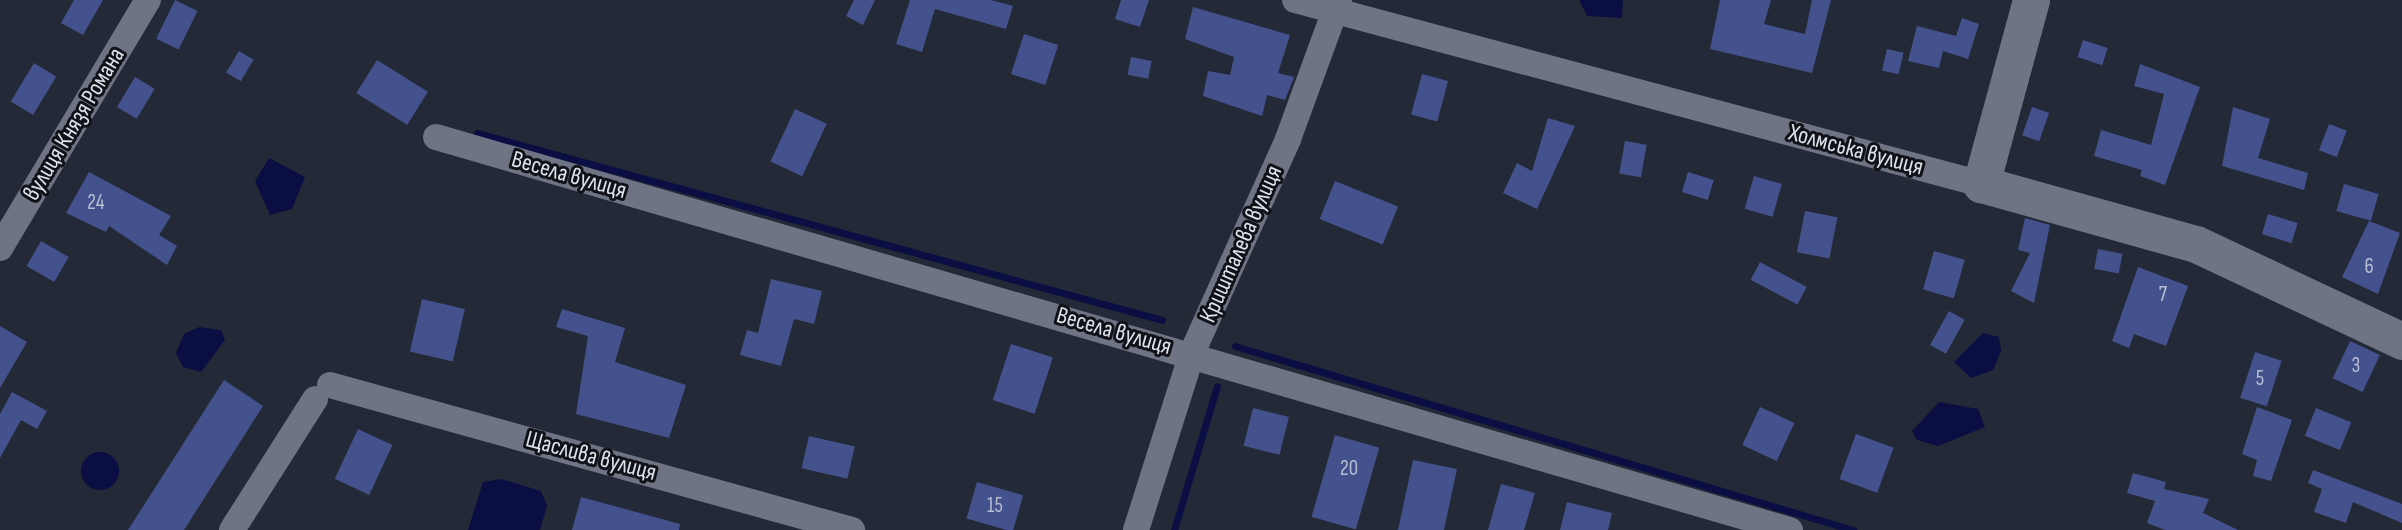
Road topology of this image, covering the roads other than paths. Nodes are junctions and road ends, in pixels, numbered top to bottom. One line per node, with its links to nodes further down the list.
1 (148, 0): 7 (street, вулиця Князя Романа)
2 (1295, 0): 4 (street, Холмська вулиця)
3 (2031, 0): 6 (street)
4 (1337, 6): 6 (street, Холмська вулиця); 9 (street, Кришталева вулиця)
5 (436, 137): 9 (street, Весела вулиця)
6 (1981, 184): 8 (street, Холмська вулиця)
7 (0, 248)
8 (2402, 341)
9 (1192, 354): 12 (street, Кришталева вулиця); 13 (street, Весела вулиця)
10 (232, 530): 11 (street, Щаслива вулиця)
11 (852, 530)
12 (1136, 530)
13 (1790, 530)

